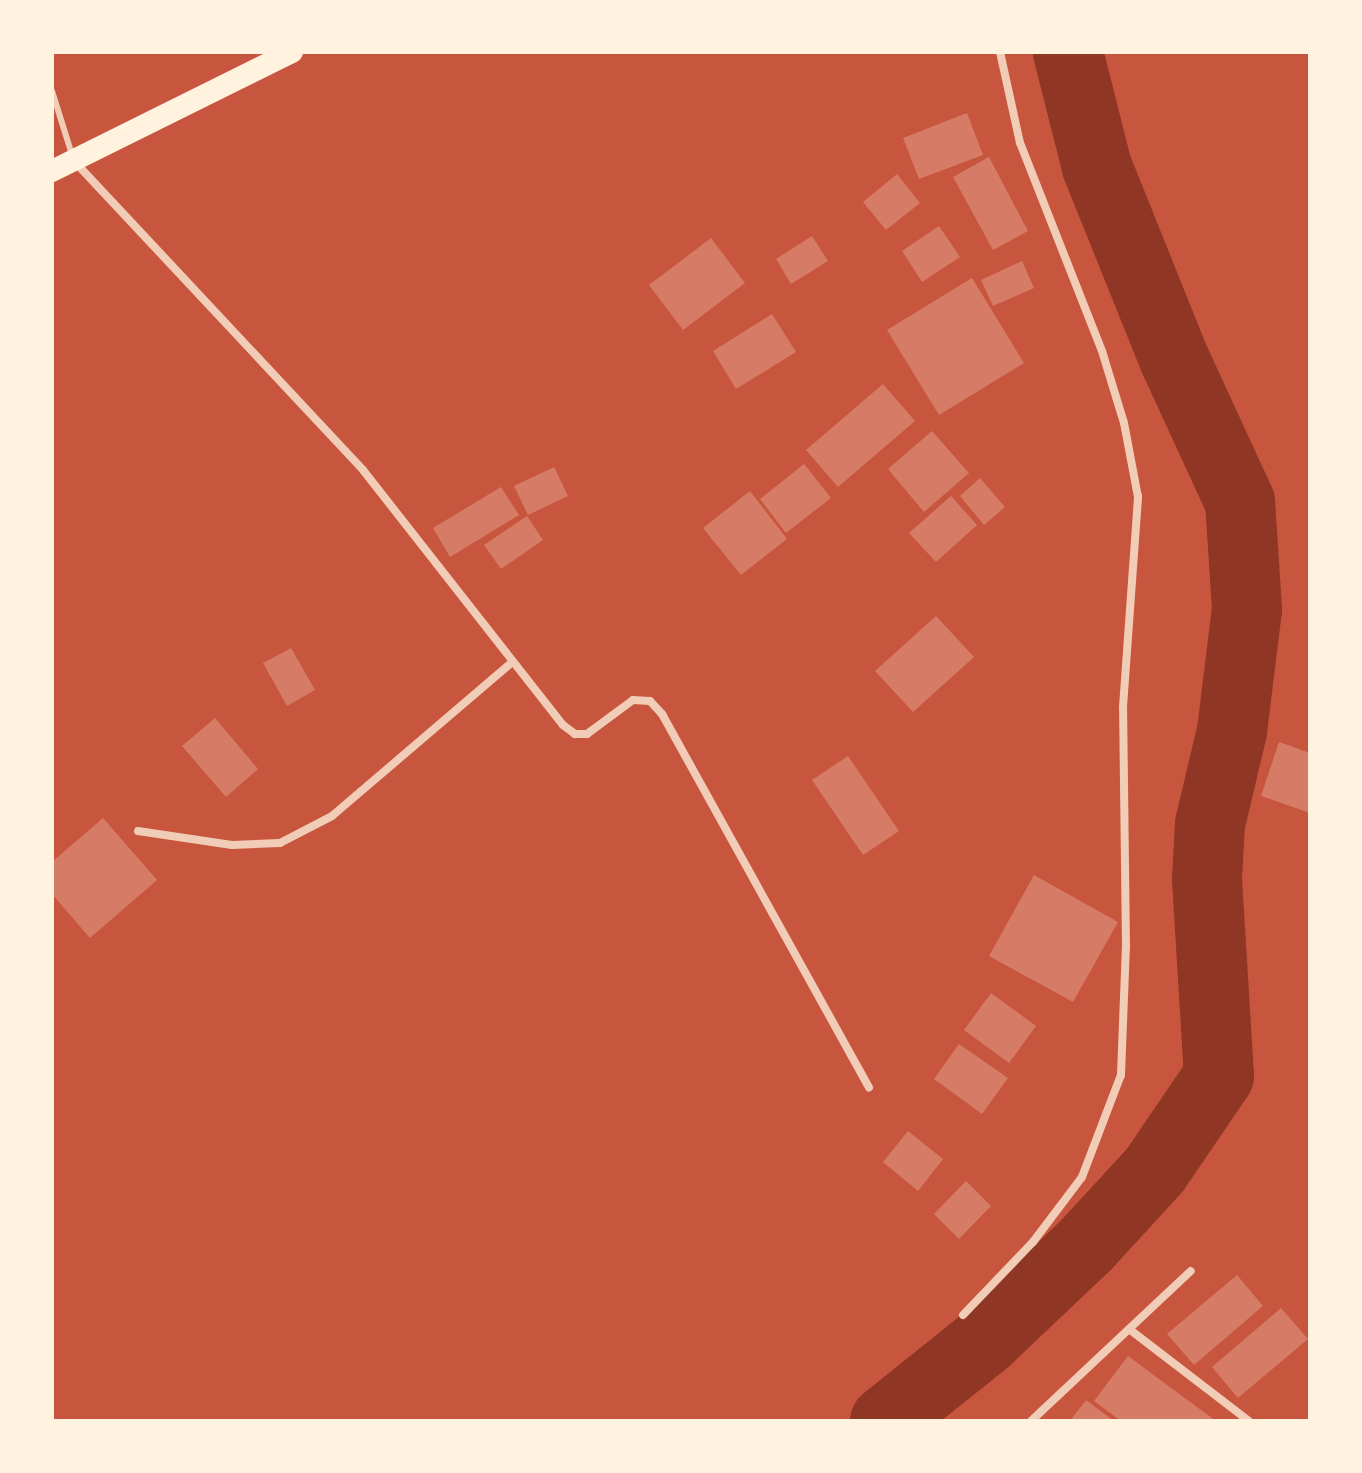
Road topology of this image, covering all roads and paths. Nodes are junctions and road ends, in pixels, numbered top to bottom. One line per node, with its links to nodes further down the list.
1 (292, 52): 4 (highway)
2 (1000, 52): 10 (street)
3 (52, 91): 4 (lane)
4 (74, 160): 5 (highway); 6 (street)
5 (52, 171)
6 (512, 662): 7 (street); 8 (street)
7 (138, 831)
8 (869, 1087)
9 (1191, 1271): 11 (street)
10 (963, 1315)
11 (1129, 1329): 12 (street); 13 (street)
12 (1031, 1421)
13 (1249, 1421)

